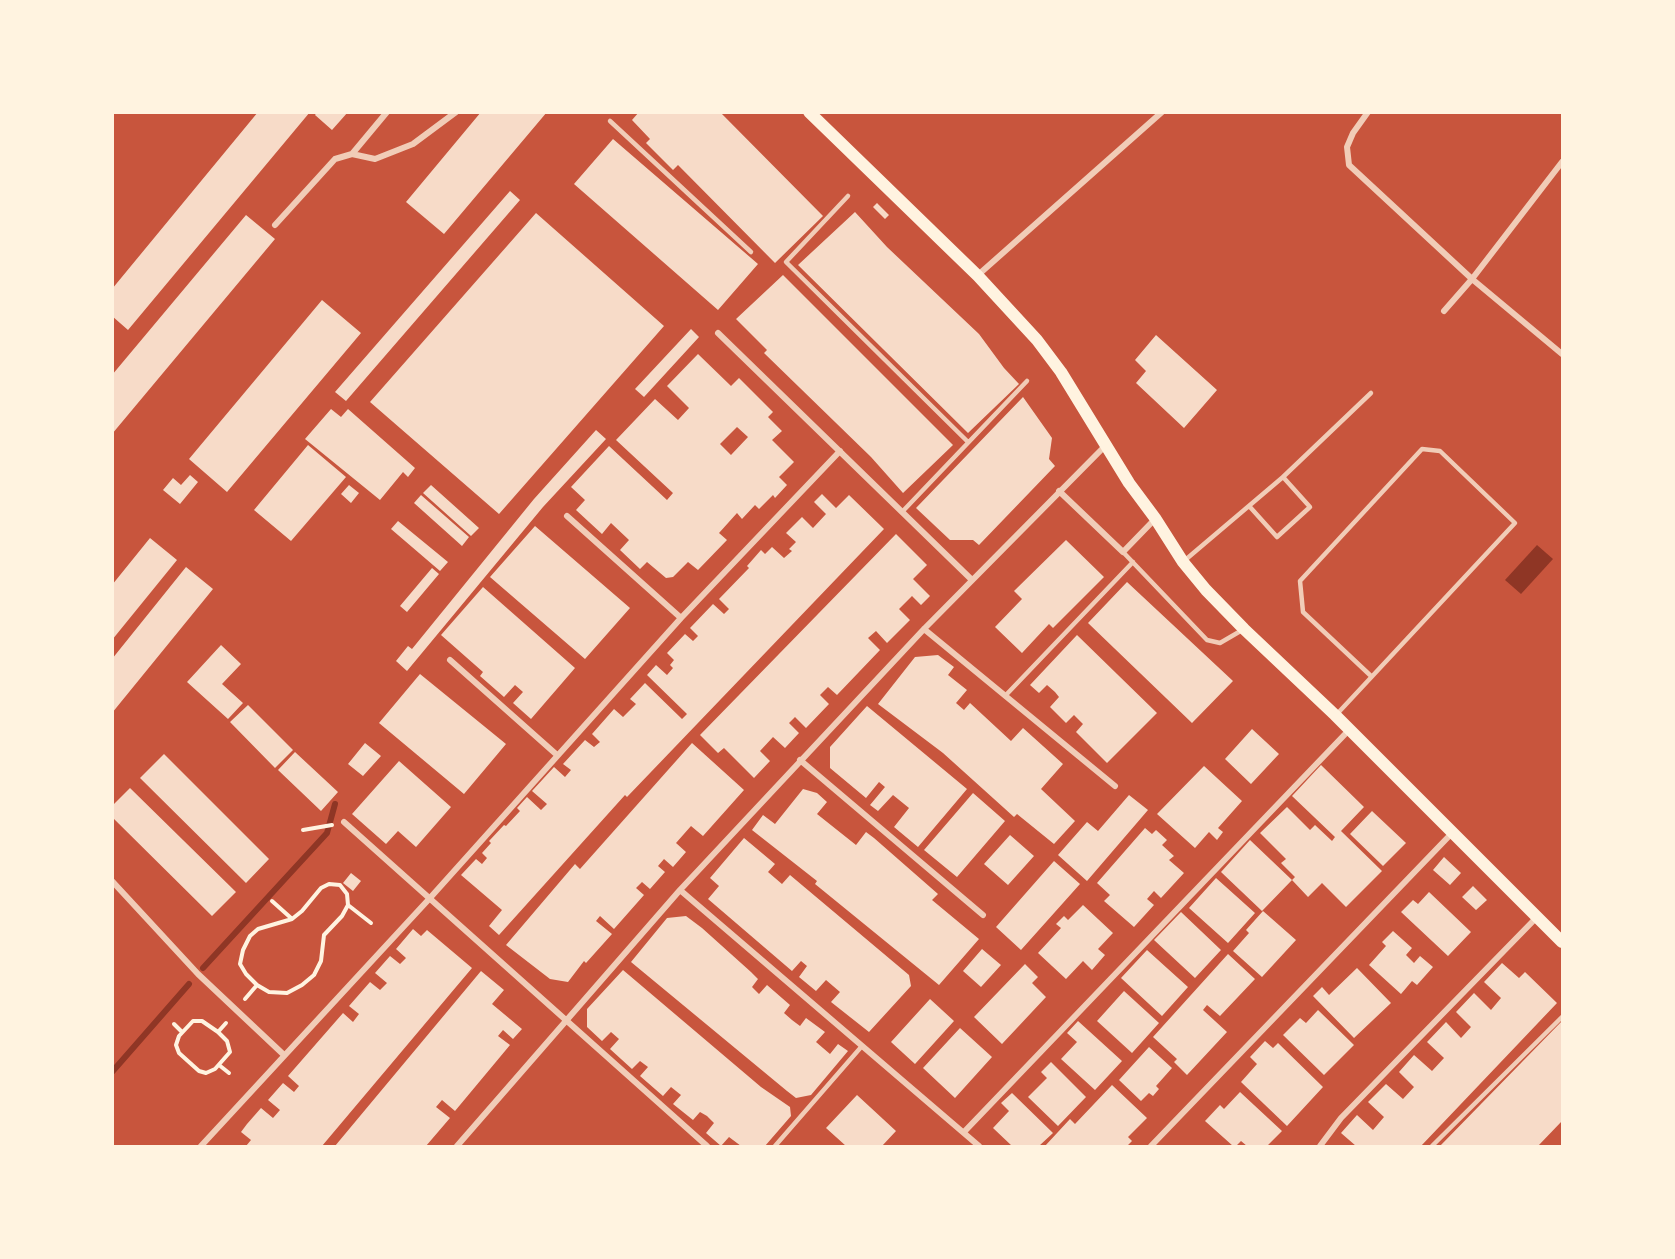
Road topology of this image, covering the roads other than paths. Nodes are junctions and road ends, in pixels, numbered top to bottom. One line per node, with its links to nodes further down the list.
1 (387, 112): 7 (street)
2 (456, 112): 7 (street)
3 (809, 112): 12 (main road)
4 (1162, 112): 12 (street)
5 (1368, 112): 13 (street)
6 (610, 121): 11 (lane)
7 (352, 154): 10 (street)
8 (1563, 162): 13 (street)
9 (848, 196): 19 (lane)
10 (275, 225)
11 (751, 252)
12 (978, 276): 20 (main road)
13 (1472, 279): 14 (street); 16 (street)
14 (1444, 311)
15 (718, 333): 21 (street)
16 (1563, 354)
17 (1028, 381): 19 (lane)
18 (1371, 393): 22 (lane)
19 (968, 442): 25 (lane)
20 (1105, 446): 23 (street); 27 (main road)
21 (840, 451): 25 (street); 32 (street)
22 (1283, 477): 24 (lane); 24 (lane)
23 (1059, 491): 28 (street); 31 (street)
24 (1250, 507): 30 (lane)
25 (902, 512): 31 (street)
26 (567, 516): 32 (street)
27 (1155, 518): 28 (street); 30 (main road)
28 (1123, 552): 29 (lane)
29 (1133, 562): 34 (lane); 37 (lane)
30 (1184, 562): 34 (main road)
31 (972, 580): 33 (street)
32 (681, 618): 40 (street)
33 (924, 629): 37 (street); 41 (street)
34 (1244, 629): 38 (main road)
35 (450, 660): 40 (street)
36 (1371, 676): 36 (lane); 38 (lane)
37 (1005, 696): 42 (street)
38 (1335, 716): 39 (main road)
39 (1349, 730): 44 (main road); 55 (street)
40 (557, 755): 47 (street)
41 (800, 760): 46 (street); 48 (street)
42 (1115, 786)
43 (344, 822): 47 (street)
44 (1453, 832): 49 (main road); 61 (street)
45 (112, 881): 54 (street)
46 (680, 890): 52 (street); 53 (street)
47 (430, 898): 52 (street); 54 (street)
48 (983, 915)
49 (1538, 916): 50 (main road); 62 (street)
50 (1563, 942)
51 (1563, 1017): 63 (lane)
52 (566, 1022): 57 (street); 58 (street)
53 (862, 1046): 55 (street); 59 (lane)
54 (284, 1055): 56 (street)
55 (963, 1132): 60 (street)
56 (201, 1146)
57 (458, 1146)
58 (707, 1146)
59 (775, 1146)
60 (979, 1146)
61 (1151, 1146)
62 (1320, 1146)
63 (1432, 1146)

